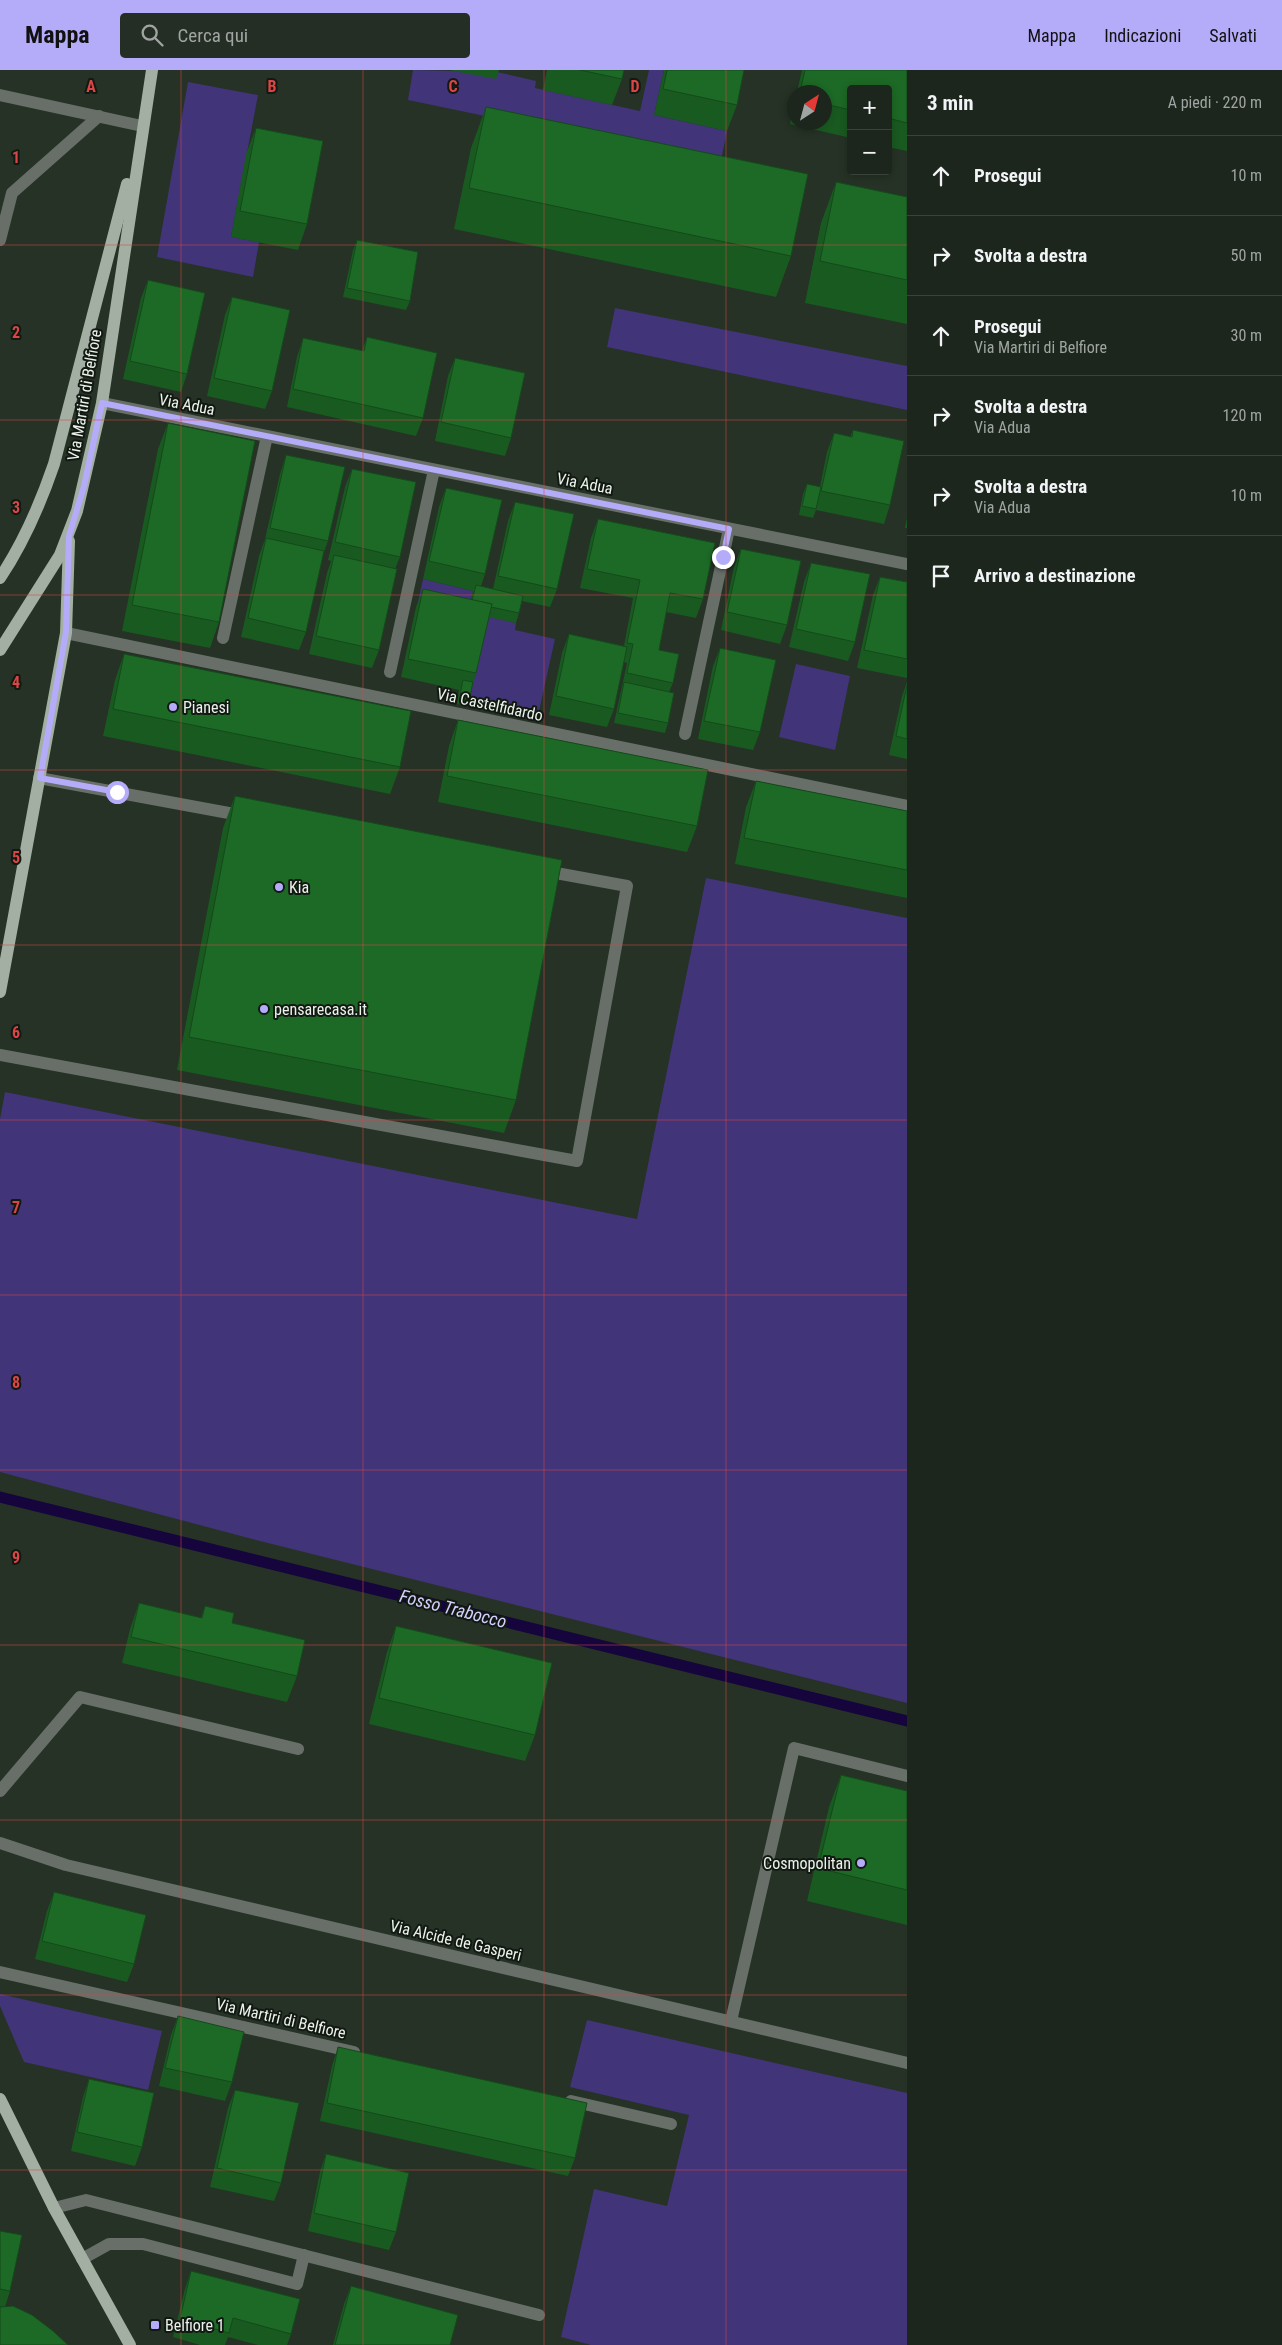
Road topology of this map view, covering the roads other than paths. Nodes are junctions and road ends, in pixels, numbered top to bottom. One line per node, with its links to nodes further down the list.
1 (152, 70): 4 (main road, Via Martiri di Belfiore)
2 (0, 95): 3 (street)
3 (99, 116): 4 (street); 5 (street)
4 (142, 126): 7 (main road, Via Martiri di Belfiore); 13 (main road, Via Martiri di Belfiore)
5 (6, 192): 6 (street)
6 (0, 240)
7 (102, 403): 8 (street, Via Adua); 11 (main road, Via Martiri di Belfiore)
8 (267, 436): 9 (street, Via Adua); 15 (street)
9 (434, 470): 10 (street, Via Adua); 17 (street)
10 (729, 529): 12 (street, Via Adua); 18 (street)
11 (69, 536): 14 (main road); 16 (main road, Via Martiri di Belfiore)
12 (907, 564)
13 (0, 578)
14 (66, 632): 19 (main road); 20 (street, Via Castelfidardo)
15 (223, 638)
16 (0, 650)
17 (390, 672)
18 (686, 734)
19 (40, 778): 21 (street); 23 (main road)
20 (907, 806)
21 (254, 818)
22 (529, 868): 24 (street)
23 (0, 992)
24 (0, 1055)
25 (298, 1749): 27 (street)
26 (907, 1776): 30 (street)
27 (0, 1791)
28 (0, 1843): 30 (street, Via Alcide de Gasperi)
29 (0, 1972): 31 (street, Via Martiri di Belfiore)
30 (731, 2021): 32 (street, Via Alcide de Gasperi)
31 (370, 2055)
32 (907, 2062)
33 (554, 2098): 35 (street)
34 (0, 2099): 36 (main road)
35 (671, 2124)
36 (54, 2208): 37 (street); 38 (main road)
37 (304, 2255): 38 (street); 39 (street)
38 (82, 2258): 40 (main road)
39 (539, 2315)
40 (130, 2345)

